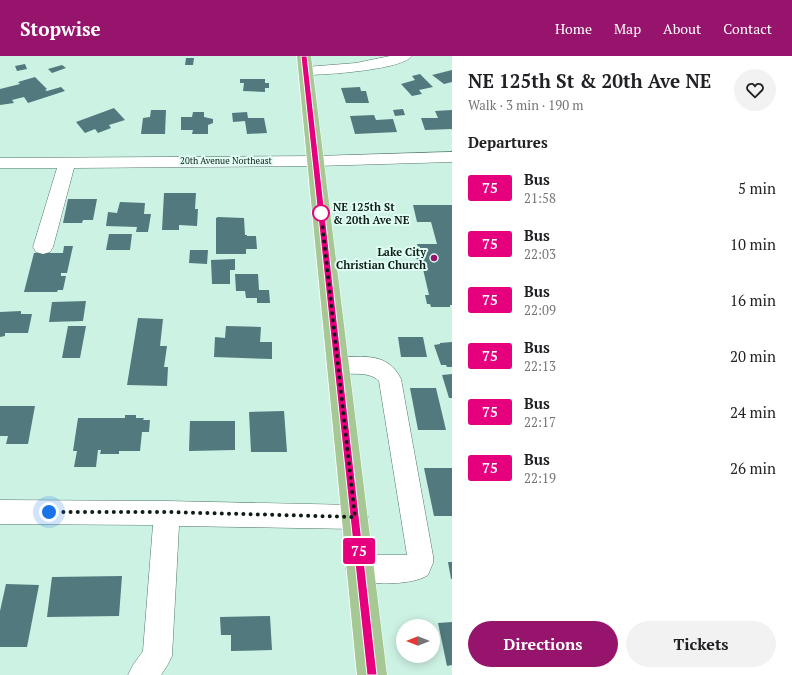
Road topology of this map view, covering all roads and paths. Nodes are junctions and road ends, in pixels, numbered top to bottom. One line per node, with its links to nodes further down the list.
1 (405, 56): 2 (street)
2 (305, 63): 3 (main road)
3 (316, 161): 4 (street, 20th Avenue Northeast); 5 (street, 20th Avenue Northeast); 8 (main road)
4 (67, 162): 6 (street, 20th Avenue Northeast); 7 (street)
5 (450, 162)
6 (0, 163)
7 (43, 247)
8 (338, 366): 11 (main road); 12 (street)
9 (0, 512): 10 (street)
10 (167, 512): 11 (street); 13 (street)
11 (355, 517): 12 (main road)
12 (360, 569): 14 (main road)
13 (143, 675)
14 (372, 675)

